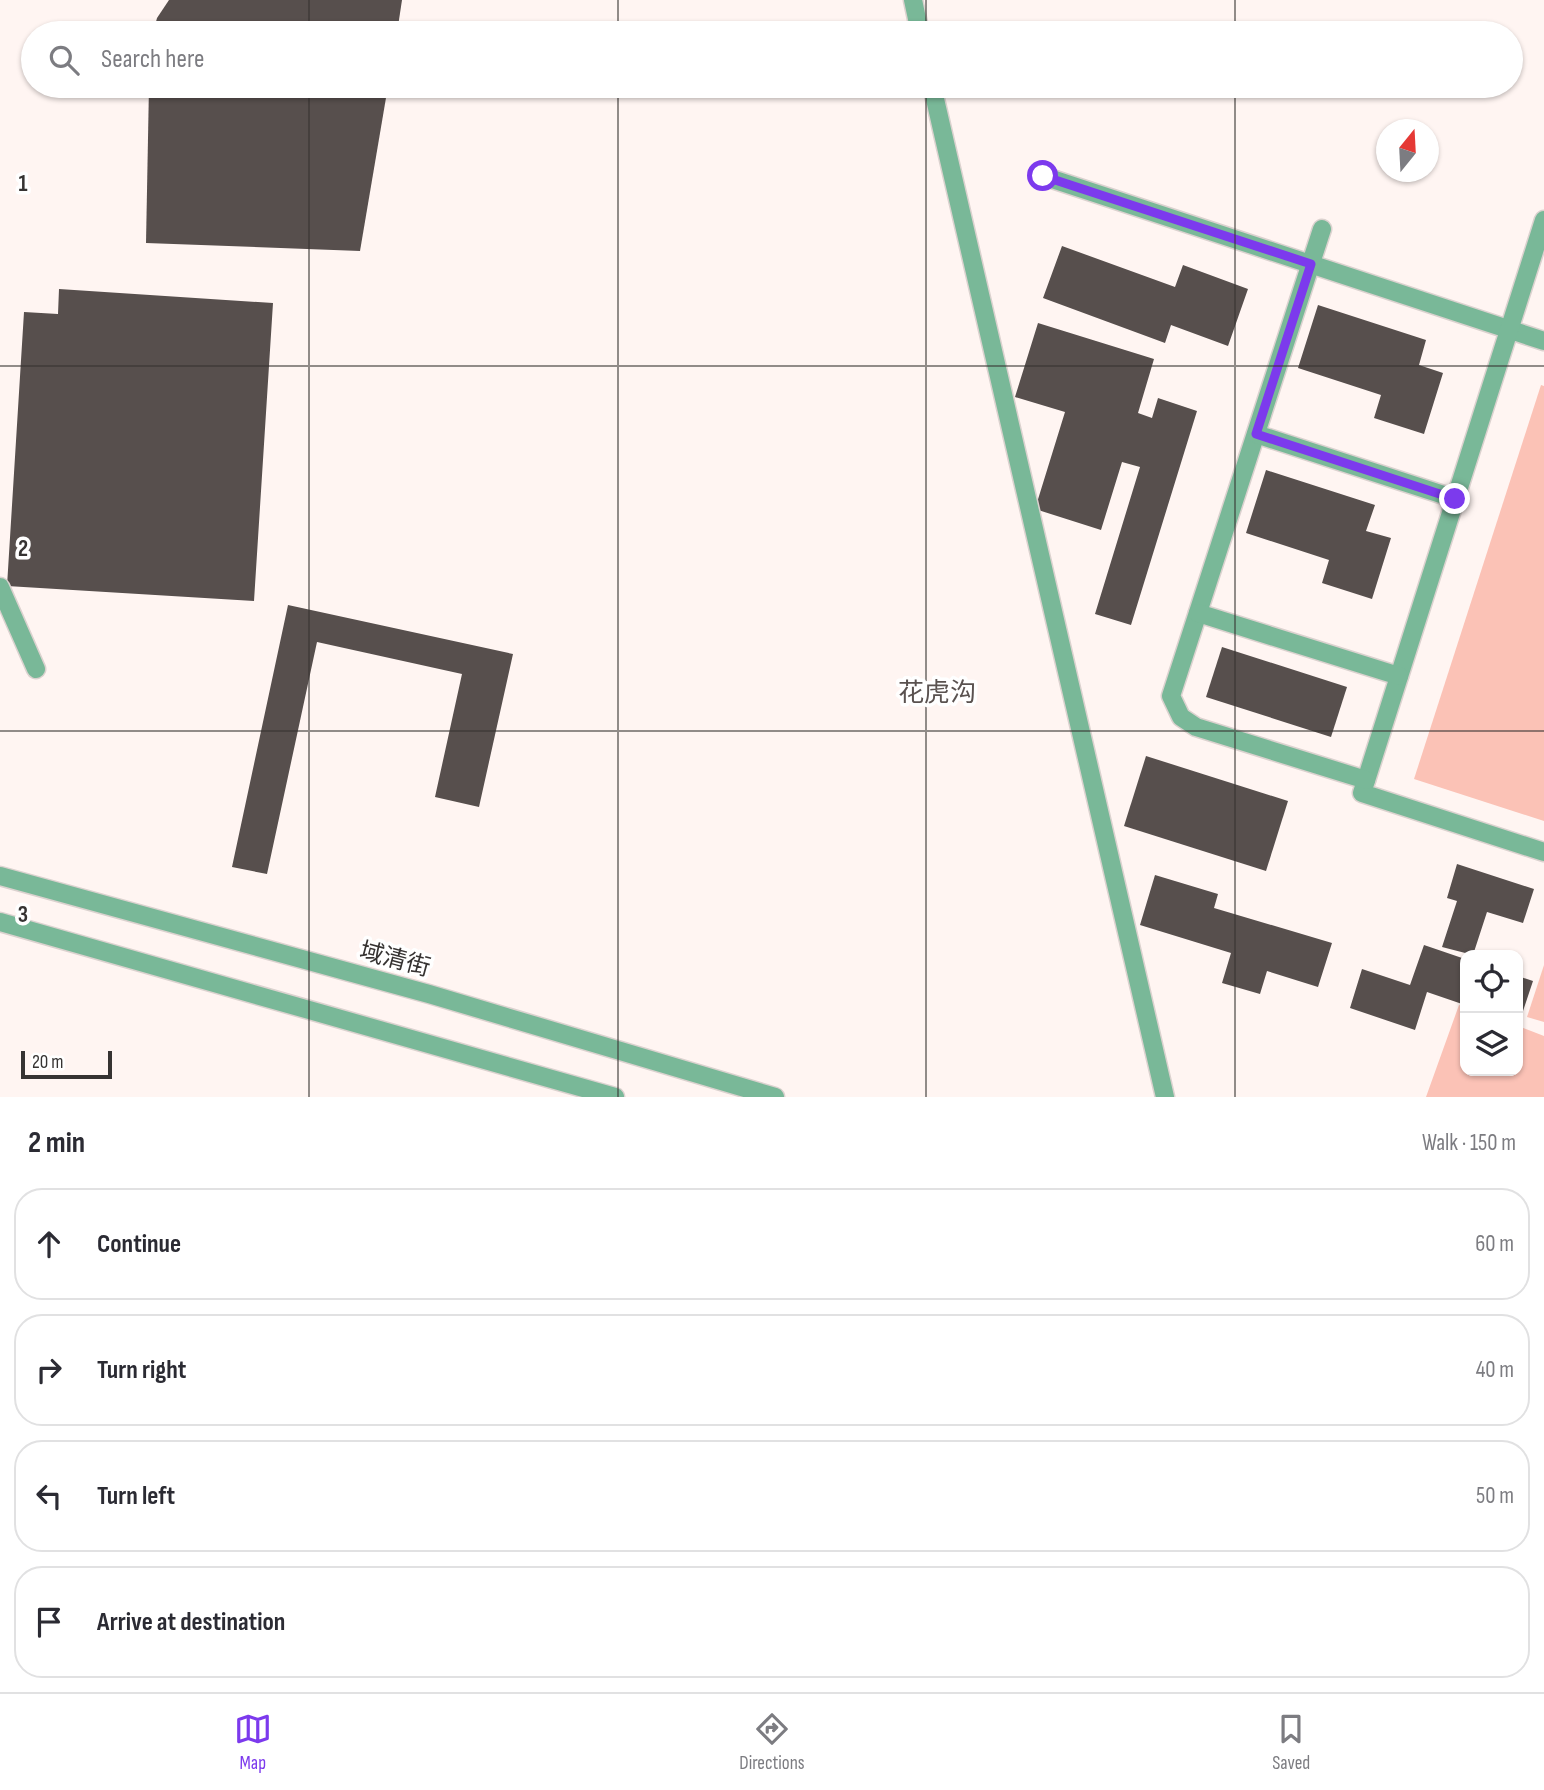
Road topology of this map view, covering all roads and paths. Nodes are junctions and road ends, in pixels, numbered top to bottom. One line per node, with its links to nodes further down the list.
1 (913, 0): 2 (street)
2 (917, 21)
3 (936, 98): 22 (street)
4 (1043, 176): 7 (street)
5 (1544, 220): 8 (street)
6 (1322, 229): 7 (street)
7 (1311, 264): 8 (street); 10 (street)
8 (1509, 330): 9 (street); 11 (street)
9 (1544, 341)
10 (1256, 434): 11 (street); 13 (street)
11 (1455, 499): 15 (street)
12 (0, 587): 14 (street)
13 (1198, 613): 15 (street); 16 (street)
14 (36, 669)
15 (1399, 676): 16 (street)
16 (1366, 780): 17 (street)
17 (1544, 852)
18 (0, 876): 21 (street, 域清街)
19 (0, 922): 20 (street)
20 (615, 1097)
21 (775, 1097)
22 (1164, 1097)

